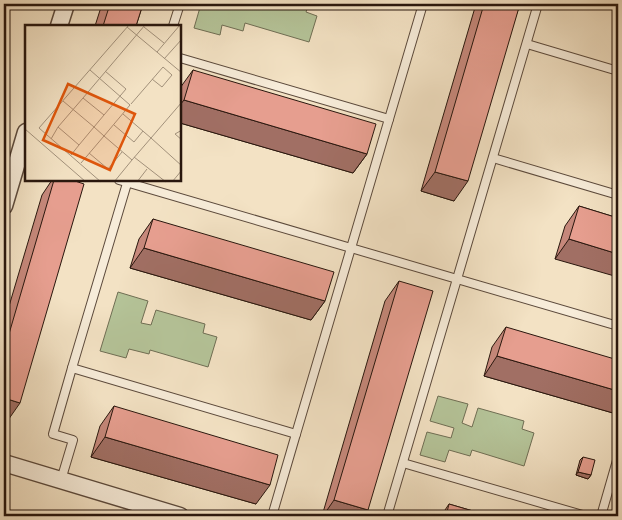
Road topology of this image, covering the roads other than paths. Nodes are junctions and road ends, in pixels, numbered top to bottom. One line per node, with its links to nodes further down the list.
1 (66, 4): 5 (street)
2 (180, 4): 6 (lane)
3 (423, 4): 10 (lane)
4 (538, 4): 7 (lane)
5 (59, 25)
6 (173, 25)
7 (527, 44): 9 (lane); 13 (lane)
8 (181, 58): 10 (lane)
9 (618, 72)
10 (389, 120): 17 (lane)
11 (25, 139): 12 (street)
12 (23, 152): 16 (street)
13 (493, 158): 15 (lane); 18 (lane)
14 (125, 181): 17 (lane); 20 (lane)
15 (618, 195)
16 (4, 206)
17 (351, 248): 18 (lane); 21 (lane)
18 (458, 279): 19 (lane); 24 (lane)
19 (618, 326)
20 (72, 368): 21 (lane); 25 (lane)
21 (296, 434): 27 (lane)
22 (618, 457): 30 (lane)
23 (4, 463): 25 (street)
24 (403, 463): 28 (lane); 29 (lane)
25 (61, 480): 26 (street)
26 (180, 516)
27 (272, 516)
28 (387, 516)
29 (586, 516)
30 (601, 516)

